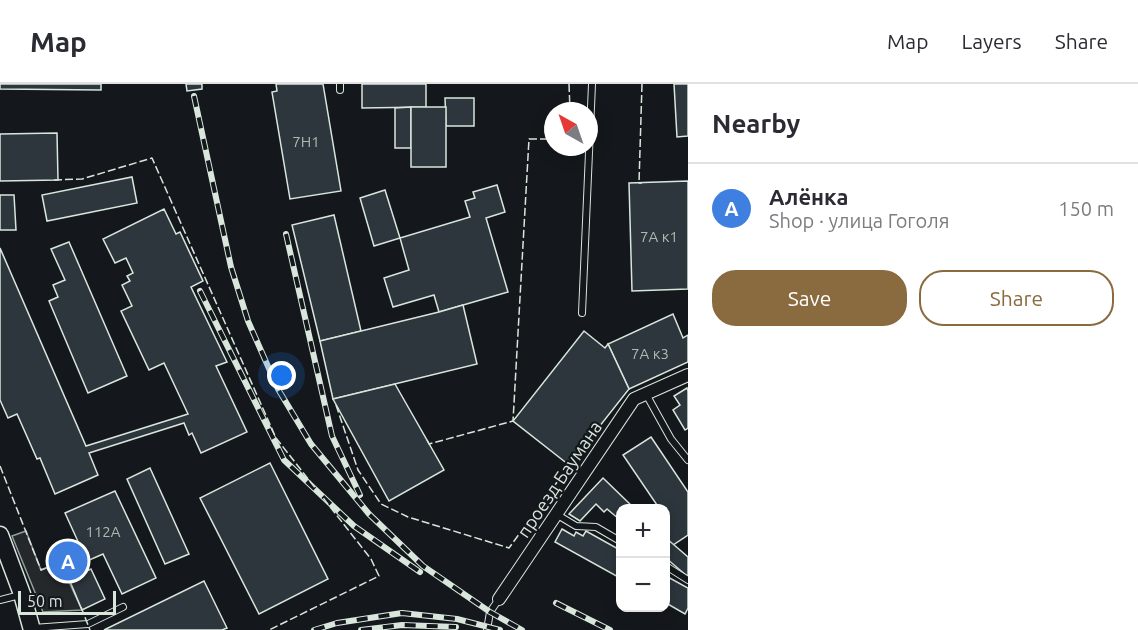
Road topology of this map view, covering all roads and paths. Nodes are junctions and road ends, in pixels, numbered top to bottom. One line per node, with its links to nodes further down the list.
1 (592, 84): 2 (lane)
2 (582, 313)
3 (688, 375): 4 (street, проезд Баумана)
4 (646, 394): 5 (lane); 6 (street, проезд Баумана)
5 (688, 460)
6 (556, 514): 8 (lane); 12 (street, проезд Баумана)
7 (0, 535): 11 (main road)
8 (616, 538)
9 (670, 569): 10 (lane)
10 (688, 580)
11 (22, 594): 13 (lane); 15 (main road)
12 (499, 599): 16 (lane, проезд Баумана)
13 (0, 600)
14 (123, 607): 15 (lane)
15 (32, 629)
16 (487, 630)

